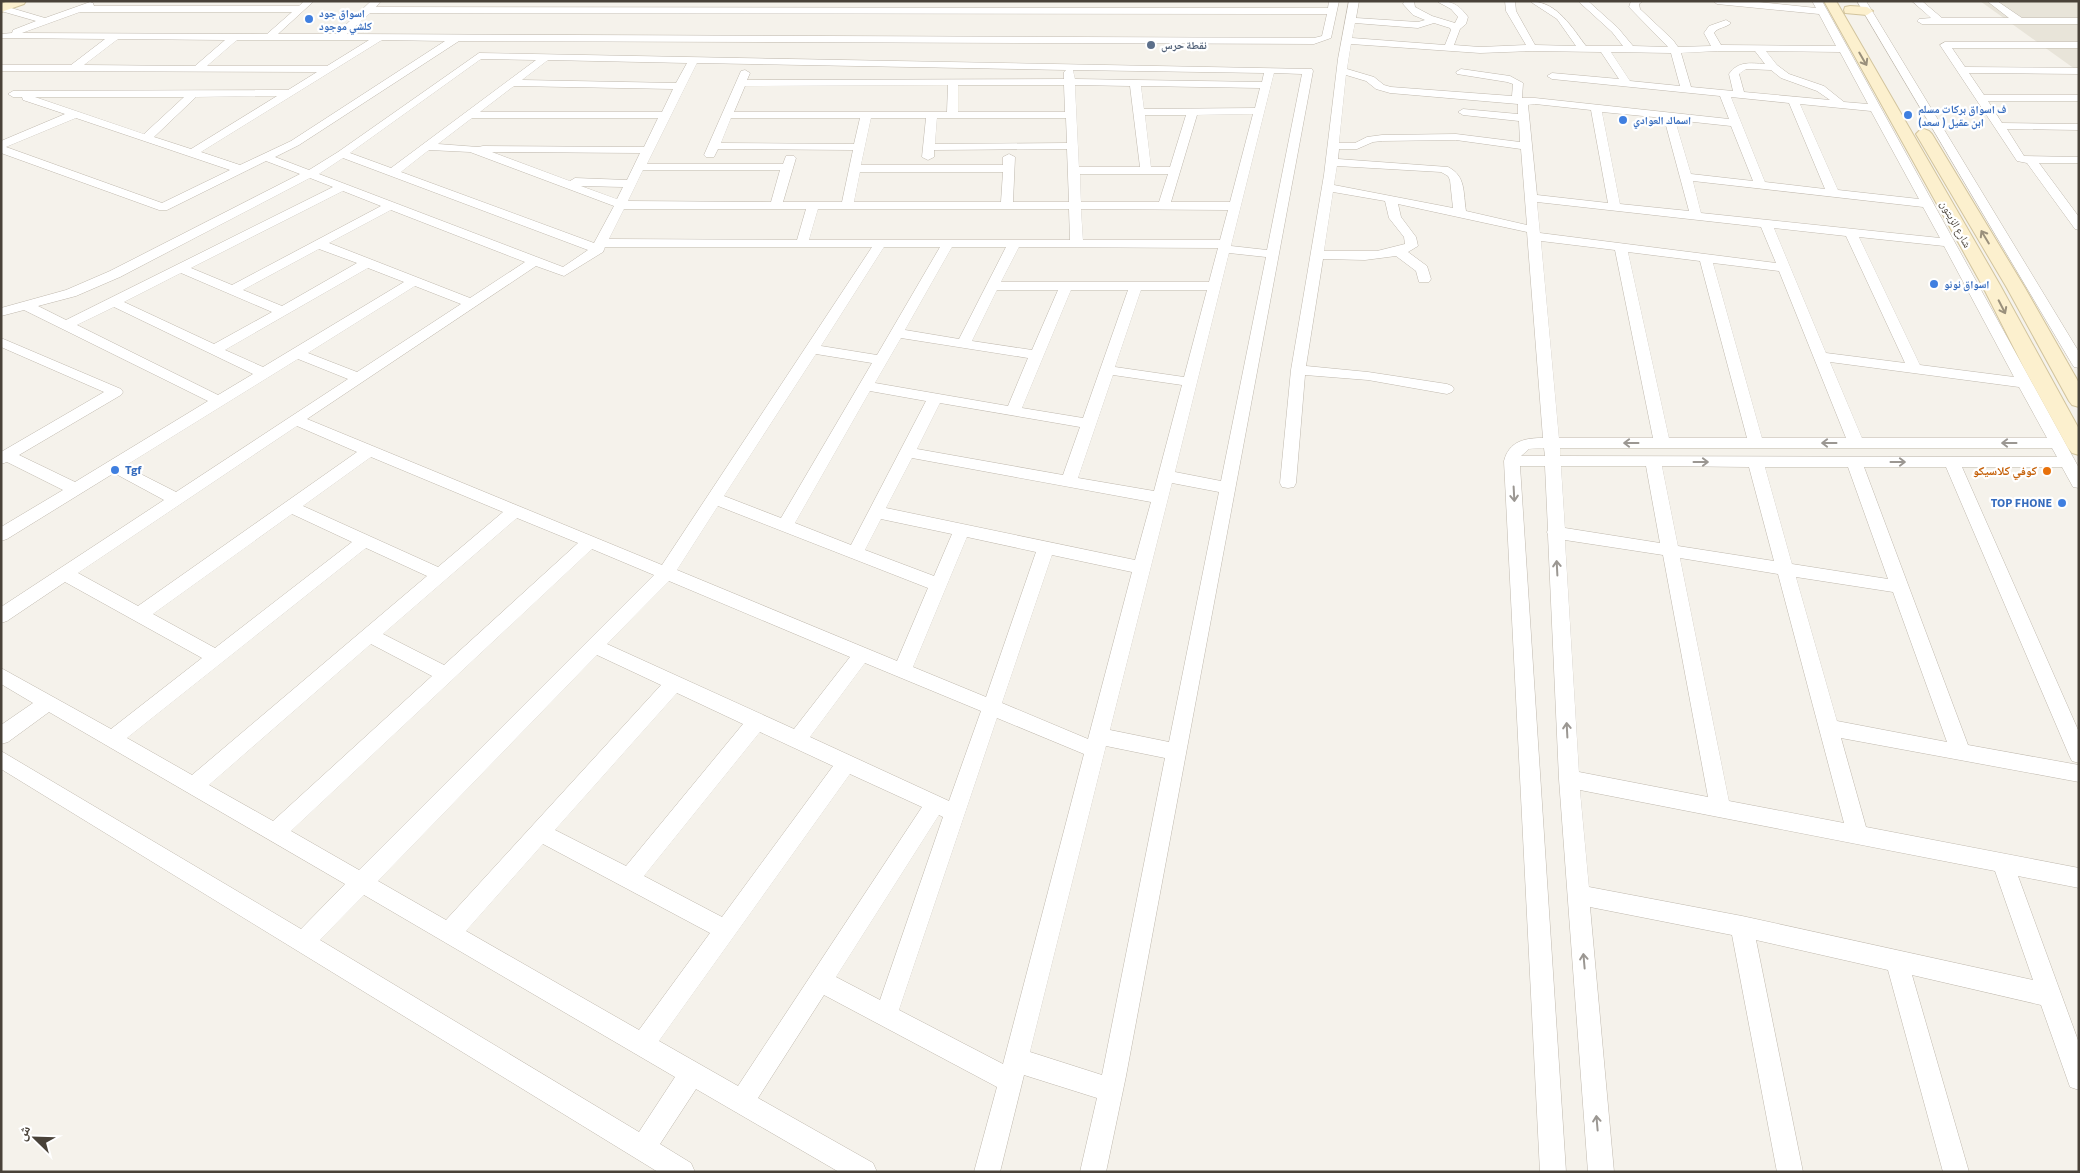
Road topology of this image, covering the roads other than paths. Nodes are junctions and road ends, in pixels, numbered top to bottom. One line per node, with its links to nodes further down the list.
1 (20, 1): 27 (main road)
2 (100, 1): 28 (street)
3 (310, 1): 31 (street)
4 (377, 1): 32 (street)
5 (432, 1): 29 (street)
6 (488, 1): 33 (street)
7 (1354, 1): 37 (street)
8 (1409, 1): 36 (street)
9 (1443, 1): 36 (street); 44 (street)
10 (1510, 1): 60 (street)
11 (1582, 1): 66 (street)
12 (1639, 1): 67 (street)
13 (1717, 1): 17 (street)
14 (1916, 1): 39 (street)
15 (1991, 1): 40 (street)
16 (1536, 2): 64 (street)
17 (1823, 4): 65 (street); 167 (main road, شارع الزيتون, one-way to 167)
18 (574, 5): 19 (street); 30 (street)
19 (632, 6): 35 (street)
20 (811, 6): 21 (street); 34 (street)
21 (968, 6): 43 (street)
22 (1126, 6): 23 (street); 43 (street)
23 (1179, 6): 24 (street)
24 (1255, 6): 25 (street)
25 (1333, 6): 43 (street)
26 (1856, 6): 205 (main road, شارع الزيتون, one-way to 26); 233 (street)
27 (2, 8): 38 (street)
28 (80, 8): 31 (street); 38 (street)
29 (425, 9): 32 (street); 33 (street)
30 (529, 9): 33 (street); 45 (street)
31 (301, 10): 49 (street)
32 (368, 10): 50 (street)
33 (481, 10)
34 (753, 10): 35 (street)
35 (685, 14): 54 (street)
36 (1433, 19): 37 (street); 44 (street)
37 (1350, 20): 56 (street)
38 (46, 21): 46 (street)
39 (1940, 21): 40 (street); 55 (street)
40 (2020, 21): 41 (street); 57 (street)
41 (2079, 21)
42 (1726, 23): 62 (street)
43 (1070, 25): 54 (street)
44 (1454, 28): 59 (street)
45 (514, 31): 53 (street); 54 (street)
46 (2, 36): 47 (street)
47 (116, 36): 48 (street); 77 (street)
48 (234, 37): 49 (street); 79 (street)
49 (269, 37): 50 (street)
50 (339, 37): 51 (street)
51 (352, 37): 52 (street); 80 (street)
52 (381, 38): 53 (street); 80 (street)
53 (456, 38): 144 (street)
54 (672, 38): 70 (street)
55 (1942, 39): 57 (street); 81 (street)
56 (1347, 41): 59 (street); 82 (street)
57 (2054, 45): 58 (street); 68 (street)
58 (2079, 45)
59 (1448, 48): 60 (street)
60 (1532, 48): 64 (street)
61 (1603, 48): 64 (street); 66 (street); 93 (street)
62 (1718, 48): 63 (street); 67 (street)
63 (1758, 48): 65 (street); 75 (street)
64 (1583, 49)
65 (1843, 49): 110 (street)
66 (1631, 50): 67 (street)
67 (1675, 50): 95 (street)
68 (2070, 56)
69 (545, 58): 70 (street); 88 (street); 143 (street)
70 (671, 60): 71 (street)
71 (693, 60): 72 (street); 94 (street)
72 (750, 61): 73 (street); 89 (street)
73 (893, 64): 74 (street); 90 (street)
74 (1069, 67): 86 (street); 87 (street)
75 (1774, 67): 103 (street); 108 (street)
76 (1, 68): 77 (street)
77 (74, 68): 78 (street)
78 (137, 68): 79 (street); 101 (street)
79 (198, 68): 80 (street)
80 (325, 68): 98 (street)
81 (1962, 70): 83 (street); 104 (street)
82 (1342, 71): 107 (street); 134 (street)
83 (2079, 71)
84 (1462, 72): 107 (street)
85 (1552, 76): 93 (street)
86 (1268, 77): 92 (street); 112 (street); 199 (street)
87 (1070, 82): 91 (street); 92 (street); 122 (street)
88 (511, 83): 94 (street); 116 (street)
89 (740, 83): 90 (street); 118 (street)
90 (892, 83): 91 (street)
91 (953, 83): 121 (street)
92 (1136, 83): 113 (street)
93 (1627, 84): 95 (street)
94 (681, 86): 117 (street)
95 (1686, 89): 99 (street)
96 (1, 90): 100 (street)
97 (270, 93): 98 (street); 102 (street); 125 (street)
98 (290, 93): 125 (street)
99 (1724, 93): 103 (street); 126 (street)
100 (13, 94): 101 (street); 115 (street)
101 (102, 94): 102 (street)
102 (193, 94): 129 (street)
103 (1739, 94): 106 (street)
104 (1980, 98): 105 (street); 127 (street)
105 (2079, 98)
106 (1792, 100): 108 (street); 168 (street)
107 (1521, 101): 109 (street); 124 (street)
108 (1840, 104): 110 (street)
109 (1596, 108): 123 (street); 181 (street)
110 (1875, 108): 166 (street)
111 (1192, 111): 112 (street); 113 (street); 156 (street)
112 (1260, 111): 180 (street)
113 (1139, 112): 155 (street)
114 (1463, 112): 124 (street)
115 (76, 114): 129 (street); 136 (street)
116 (470, 115): 117 (street); 137 (street)
117 (666, 115): 141 (street)
118 (727, 115): 119 (street); 130 (street)
119 (866, 115): 120 (street); 139 (street)
120 (932, 115): 121 (street); 131 (street)
121 (952, 115): 122 (street)
122 (1071, 115): 133 (street)
123 (1670, 116): 126 (street); 160 (street)
124 (1524, 118): 135 (street)
125 (242, 122): 142 (street)
126 (1735, 123): 163 (street)
127 (1999, 126): 128 (street); 145 (street)
128 (2079, 126)
129 (146, 138): 142 (street)
130 (714, 146): 138 (street); 149 (street)
131 (929, 146): 132 (street); 152 (street)
132 (1009, 146): 133 (street); 153 (street)
133 (1073, 146): 157 (street)
134 (1333, 146): 135 (street); 147 (street)
135 (1525, 146): 170 (street)
136 (1, 147): 154 (street)
137 (426, 147): 140 (street); 158 (street)
138 (793, 147): 139 (street); 150 (street)
139 (860, 147): 151 (street)
140 (472, 149): 141 (street); 161 (street)
141 (649, 150): 148 (street)
142 (192, 153): 154 (street)
143 (342, 154): 158 (street); 159 (street)
144 (268, 158): 154 (street); 159 (street)
145 (2030, 159): 146 (street); 184 (street)
146 (2079, 160)
147 (1332, 162): 165 (street); 182 (street)
148 (641, 167): 149 (street); 162 (street)
149 (705, 167): 150 (street)
150 (787, 167): 174 (street)
151 (855, 168): 152 (street); 176 (street)
152 (927, 168): 153 (street)
153 (1008, 168): 177 (street)
154 (242, 170)
155 (1146, 170): 156 (street); 157 (street)
156 (1175, 170): 179 (street)
157 (1074, 171): 178 (street)
158 (392, 173): 195 (street)
159 (310, 174): 164 (street); 219 (street)
160 (1685, 177): 163 (street); 183 (street)
161 (559, 182): 162 (street); 173 (street)
162 (632, 184): 173 (street)
163 (1760, 185): 168 (street)
164 (344, 186): 172 (street); 206 (street)
165 (1328, 187): 169 (street); 200 (street)
166 (1918, 187): 167 (main road); 171 (street)
167 (1937, 189): 203 (main road, شارع الزيتون)
168 (1833, 194): 171 (street)
169 (1390, 198): 182 (street); 198 (street)
170 (1530, 198): 181 (street); 186 (street)
171 (1928, 204): 194 (street)
172 (391, 205): 188 (street); 202 (street)
173 (622, 205): 174 (street); 195 (street)
174 (776, 205): 175 (street)
175 (813, 206): 176 (street); 189 (street)
176 (847, 206): 177 (street)
177 (1007, 206): 178 (street)
178 (1076, 206): 179 (street); 193 (street)
179 (1164, 206): 180 (street)
180 (1235, 206): 196 (street)
181 (1615, 208): 183 (street)
182 (1460, 214): 186 (street)
183 (1696, 216): 185 (street)
184 (2077, 221)
185 (1766, 224): 187 (street); 207 (street)
186 (1533, 233): 197 (street); 257 (street)
187 (1851, 233): 194 (street); 234 (street)
188 (319, 244): 204 (street); 216 (street)
189 (802, 244): 190 (street); 195 (street)
190 (880, 244): 191 (street); 226 (street)
191 (948, 244): 192 (street); 223 (street)
192 (1014, 244): 193 (street); 211 (street)
193 (1077, 244): 196 (street)
194 (1949, 244): 237 (street)
195 (600, 246): 202 (street)
196 (1225, 246): 199 (street); 214 (street)
197 (1621, 247): 201 (street); 250 (street)
198 (1399, 252): 200 (street); 208 (street)
199 (1273, 254): 269 (street)
200 (1317, 256): 236 (street)
201 (1705, 258): 207 (street); 251 (street)
202 (535, 261): 218 (street)
203 (1977, 261): 205 (main road); 210 (main road, شارع الزيتون)
204 (367, 263): 209 (street); 220 (street)
205 (2001, 263): 215 (main road, شارع الزيتون)
206 (182, 268): 216 (street); 217 (street)
207 (1784, 268): 231 (street)
208 (1424, 279)
209 (414, 280): 218 (street); 229 (street)
210 (1991, 285): 215 (main road); 237 (main road, شارع الزيتون, one-way to 237)
211 (992, 286): 212 (street); 225 (street)
212 (1066, 286): 213 (street); 230 (street)
213 (1136, 286): 214 (street); 235 (street)
214 (1215, 286): 241 (street)
215 (2016, 288): 228 (main road, شارع الزيتون)
216 (233, 290): 220 (street)
217 (114, 302): 222 (street); 227 (street)
218 (471, 303): 240 (street)
219 (27, 306): 221 (street); 222 (street)
220 (282, 311): 227 (street)
221 (1, 312)
222 (66, 326): 245 (street)
223 (896, 333): 225 (street); 232 (street)
224 (1, 342): 258 (street)
225 (963, 344): 230 (street)
226 (812, 349): 232 (street); 273 (street)
227 (214, 350): 238 (street)
228 (2050, 352): 239 (main road); 246 (main road, شارع الزيتون)
229 (296, 353): 238 (street); 240 (street)
230 (1036, 355): 247 (street)
231 (1821, 357): 234 (street); 252 (street)
232 (881, 360): 242 (street)
233 (2079, 364)
234 (1915, 369): 237 (street)
235 (1108, 370): 241 (street); 249 (street)
236 (1298, 370): 243 (street); 267 (street)
237 (2025, 372): 253 (street); 254 (main road, شارع الزيتون)
238 (263, 373): 245 (street)
239 (2079, 377)
240 (359, 378): 248 (street)
241 (1190, 382): 265 (street)
242 (866, 386): 244 (street); 277 (street)
243 (1447, 389)
244 (935, 398): 247 (street); 256 (street)
245 (219, 401): 264 (street)
246 (2079, 401)
247 (1013, 411): 249 (street)
248 (295, 420): 255 (street); 272 (street)
249 (1089, 424): 266 (street)
250 (1662, 443): 251 (street); 257 (street, one-way to 257)
251 (1756, 443): 252 (street, one-way to 251)
252 (1856, 443): 253 (street, one-way to 252)
253 (2057, 443): 263 (street)
254 (2079, 448)
255 (369, 451): 274 (street); 275 (street)
256 (907, 452): 266 (street); 276 (street)
257 (1552, 452): 259 (street); 279 (street); 349 (street, one-way to 349)
258 (4, 457): 270 (street)
259 (1653, 462): 260 (street, one-way to 260); 284 (street)
260 (1756, 462): 261 (street); 287 (street)
261 (1854, 462): 262 (street, one-way to 262); 292 (street)
262 (1952, 462): 263 (street); 313 (street)
263 (2068, 462): 268 (street)
264 (113, 466): 270 (street); 272 (street)
265 (1166, 476): 269 (street); 271 (street)
266 (1069, 481): 271 (street)
267 (1288, 483)
268 (2079, 483)
269 (1228, 488): 311 (street)
270 (75, 489): 280 (street)
271 (1160, 498): 286 (street)
272 (176, 499): 289 (street)
273 (715, 499): 277 (street); 288 (street)
274 (290, 507): 281 (street); 293 (street)
275 (515, 511): 282 (street); 290 (street)
276 (876, 512): 278 (street); 285 (street)
277 (785, 526): 285 (street)
278 (962, 530): 283 (street); 291 (street)
279 (1555, 532): 284 (street); 317 (street, one-way to 279)
280 (1, 535)
281 (365, 540): 290 (street); 298 (street)
282 (590, 542): 288 (street); 300 (street)
283 (1046, 548): 286 (street); 304 (street)
284 (1670, 551): 287 (street); 320 (street)
285 (855, 553): 291 (street)
286 (1142, 568): 310 (street)
287 (1786, 569): 292 (street); 306 (street)
288 (666, 573): 296 (street); 297 (street)
289 (65, 574): 293 (street); 294 (street)
290 (441, 575): 295 (street)
291 (938, 585): 299 (street)
292 (1900, 587): 312 (street)
293 (140, 614): 298 (street)
294 (1, 616)
295 (370, 635): 300 (street); 318 (street)
296 (594, 646): 302 (street); 328 (street)
297 (862, 654): 299 (street); 309 (street)
298 (217, 656): 308 (street)
299 (902, 671): 304 (street)
300 (446, 674): 323 (street)
301 (1, 675): 303 (street)
302 (674, 683): 305 (street); 322 (street)
303 (48, 702): 307 (street); 308 (street)
304 (991, 708): 310 (street); 321 (street)
305 (757, 722): 309 (street); 327 (street)
306 (1830, 728): 312 (street); 324 (street)
307 (1, 736)
308 (112, 739): 318 (street)
309 (797, 740): 315 (street)
310 (1097, 743): 311 (street); 339 (street)
311 (1177, 752): 342 (street)
312 (1961, 752): 316 (street)
313 (2079, 755)
314 (1, 759): 333 (street)
315 (847, 763): 319 (street); 331 (street)
316 (2079, 774)
317 (1569, 779): 320 (street); 329 (street)
318 (193, 786): 323 (street)
319 (935, 804): 321 (street); 335 (street)
320 (1720, 807): 324 (street)
321 (955, 813): 337 (street)
322 (540, 832): 327 (street); 332 (street)
323 (275, 833): 328 (street)
324 (1858, 834): 325 (street)
325 (2002, 863): 326 (street); 336 (street)
326 (2079, 878)
327 (629, 879): 331 (street)
328 (362, 883): 332 (street); 333 (street)
329 (1579, 895): 330 (street); 350 (street, one-way to 329)
330 (1742, 926): 334 (street); 351 (street)
331 (726, 930): 338 (street)
332 (449, 933): 338 (street)
333 (304, 942): 344 (street)
334 (1897, 961): 336 (street); 352 (street)
335 (819, 980): 337 (street); 343 (street)
336 (2049, 995): 341 (street)
337 (886, 1016): 339 (street)
338 (643, 1044): 340 (street)
339 (1013, 1070): 342 (street); 347 (street)
340 (692, 1073): 343 (street); 344 (street)
341 (2079, 1078)
342 (1111, 1090): 348 (street)
343 (742, 1101): 346 (street)
344 (643, 1148): 345 (street)
345 (682, 1172)
346 (864, 1172)
347 (987, 1172)
348 (1093, 1172)
349 (1554, 1172)
350 (1601, 1172)
351 (1790, 1172)
352 (1956, 1172)

